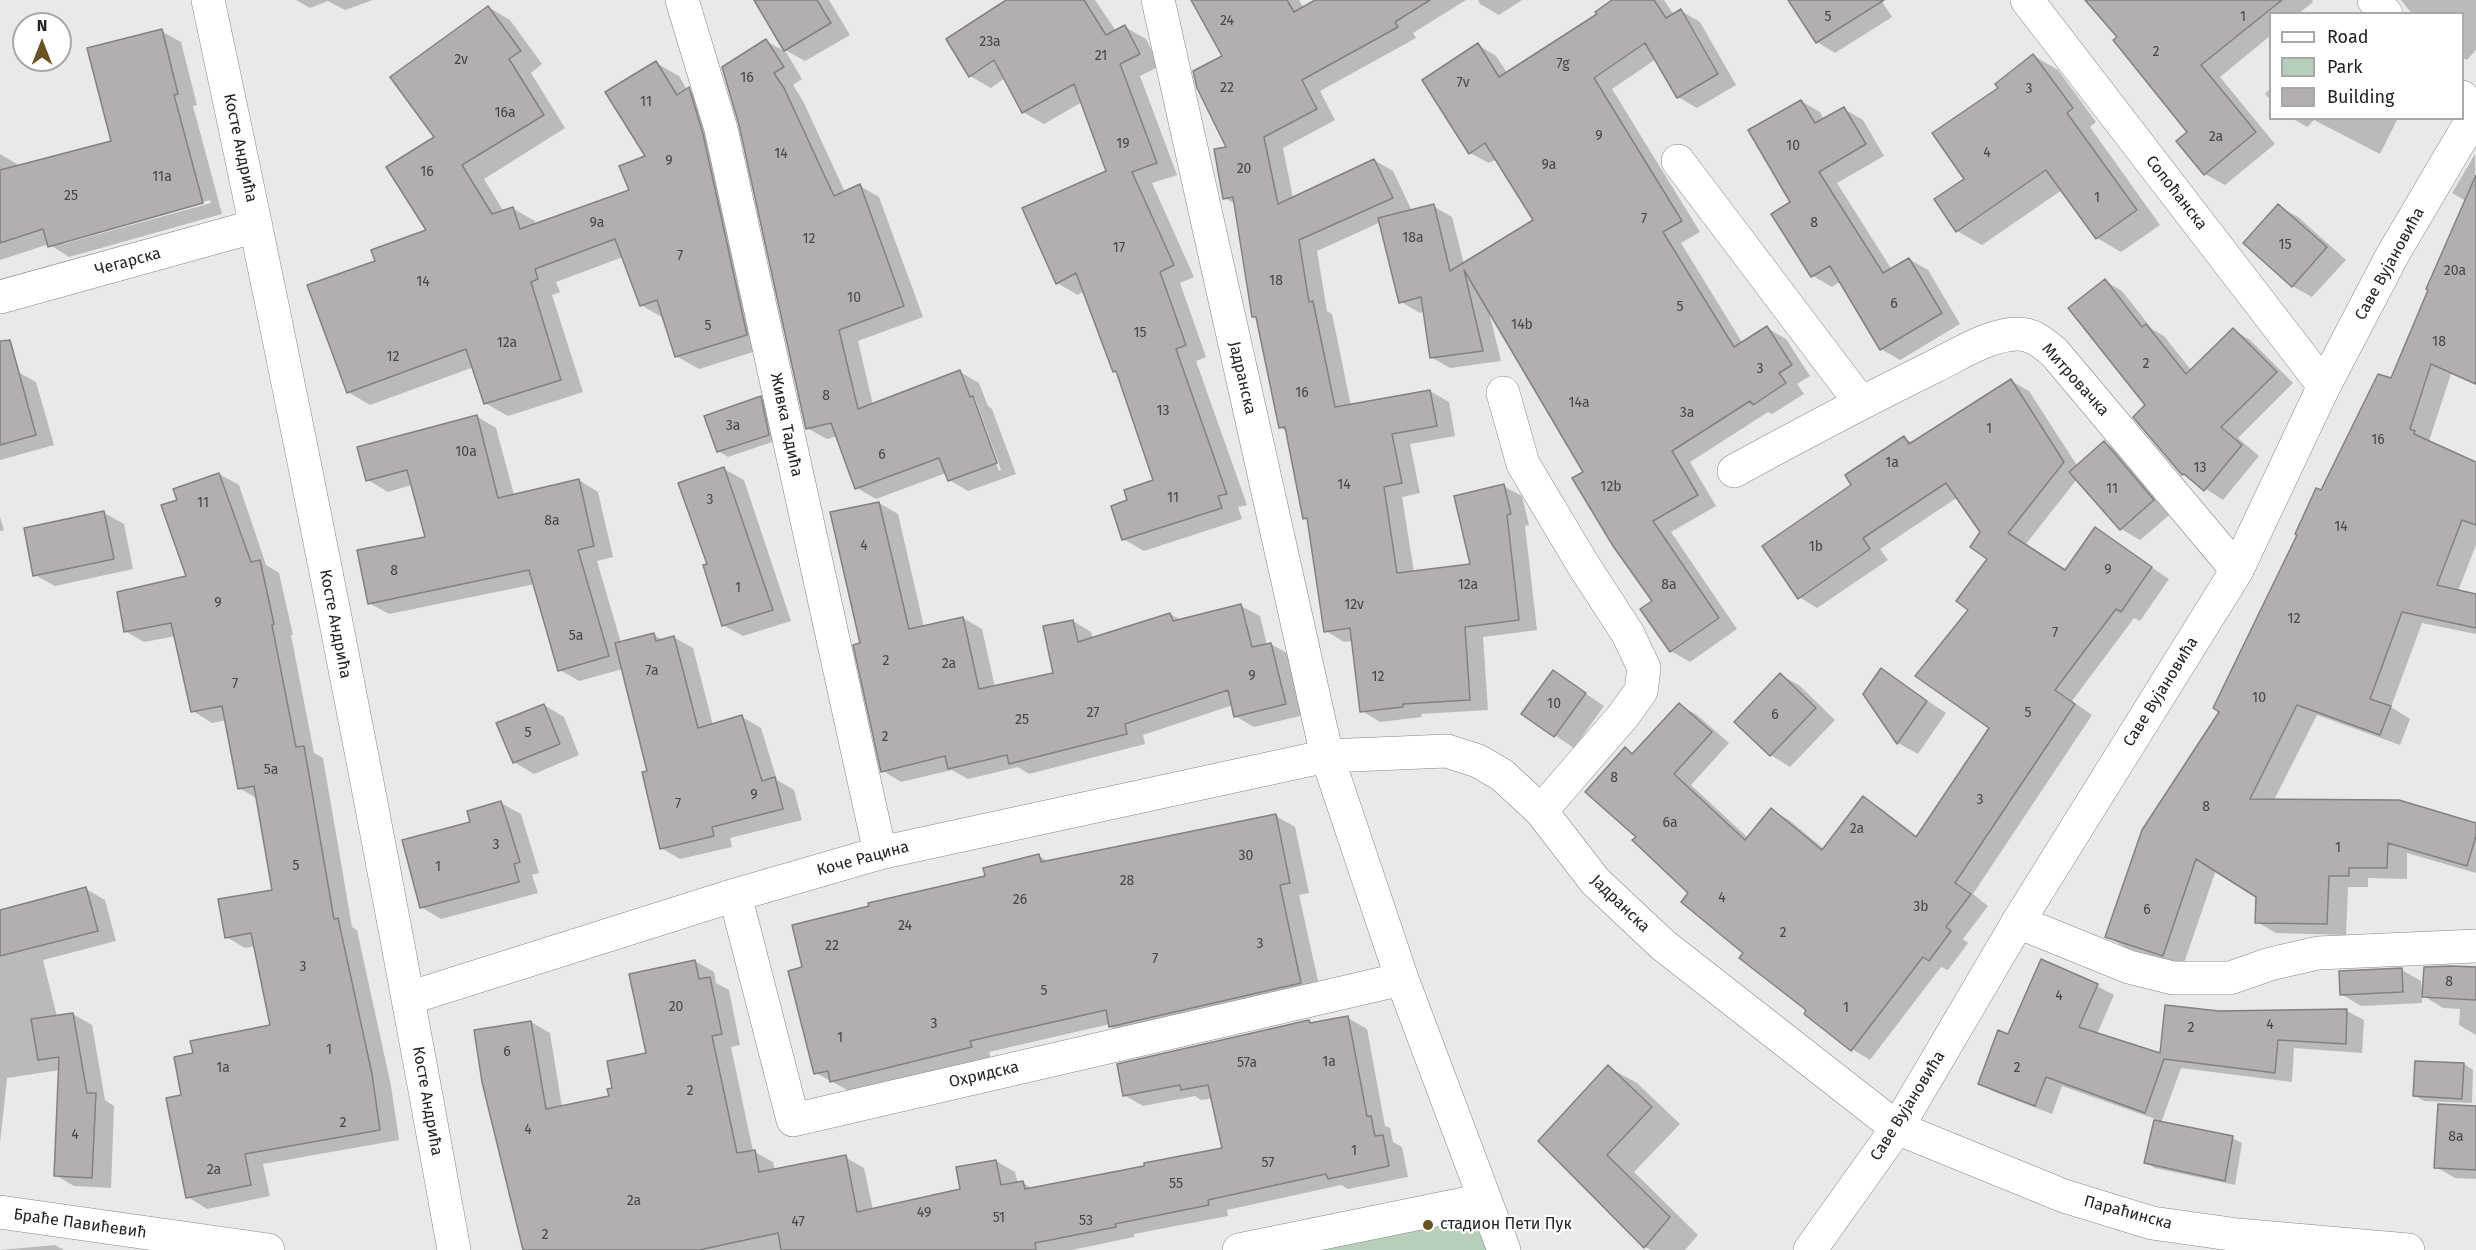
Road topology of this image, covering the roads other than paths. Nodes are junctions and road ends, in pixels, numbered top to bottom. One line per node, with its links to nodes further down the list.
1 (208, 0): 10 (street, Косте Андрића)
2 (682, 0): 19 (street, Живка Тадића)
3 (1158, 0): 17 (street, Јадранска)
4 (2027, 0): 12 (street, Сопоћанска)
5 (2374, 0): 6 (street)
6 (2384, 12)
7 (2464, 98): 8 (street)
8 (2476, 112): 12 (street, Саве Вујановића)
9 (1678, 161): 14 (street)
10 (256, 226): 11 (street, Чегарска); 24 (street, Косте Андрића)
11 (0, 297)
12 (2324, 386): 16 (street, Саве Вујановића)
13 (1503, 393): 18 (street)
14 (1861, 403): 15 (street, Митровачка); 16 (street, Митровачка)
15 (1734, 471)
16 (2236, 570): 21 (street, Саве Вујановића)
17 (1327, 756): 18 (street, Јадранска); 19 (street, Коче Рацина); 23 (street, Јадранска)
18 (1541, 811): 25 (street, Јадранска)
19 (880, 853): 20 (street, Коче Рацина)
20 (735, 895): 23 (street, Охридска); 24 (street, Коче Рацина)
21 (2018, 922): 22 (street); 25 (street, Саве Вујановића)
22 (2476, 946)
23 (1402, 979): 26 (street, Јадранска)
24 (409, 998): 29 (street, Косте Андрића)
25 (1897, 1128): 32 (street, Саве Вујановића); 33 (street, Параћинска)
26 (1484, 1200): 30 (street); 31 (street, Јадранска)
27 (0, 1212): 28 (street, Браће Павићевић)
28 (268, 1250)
29 (454, 1250)
30 (1239, 1250)
31 (1504, 1250)
32 (1810, 1250)
33 (2408, 1250)

